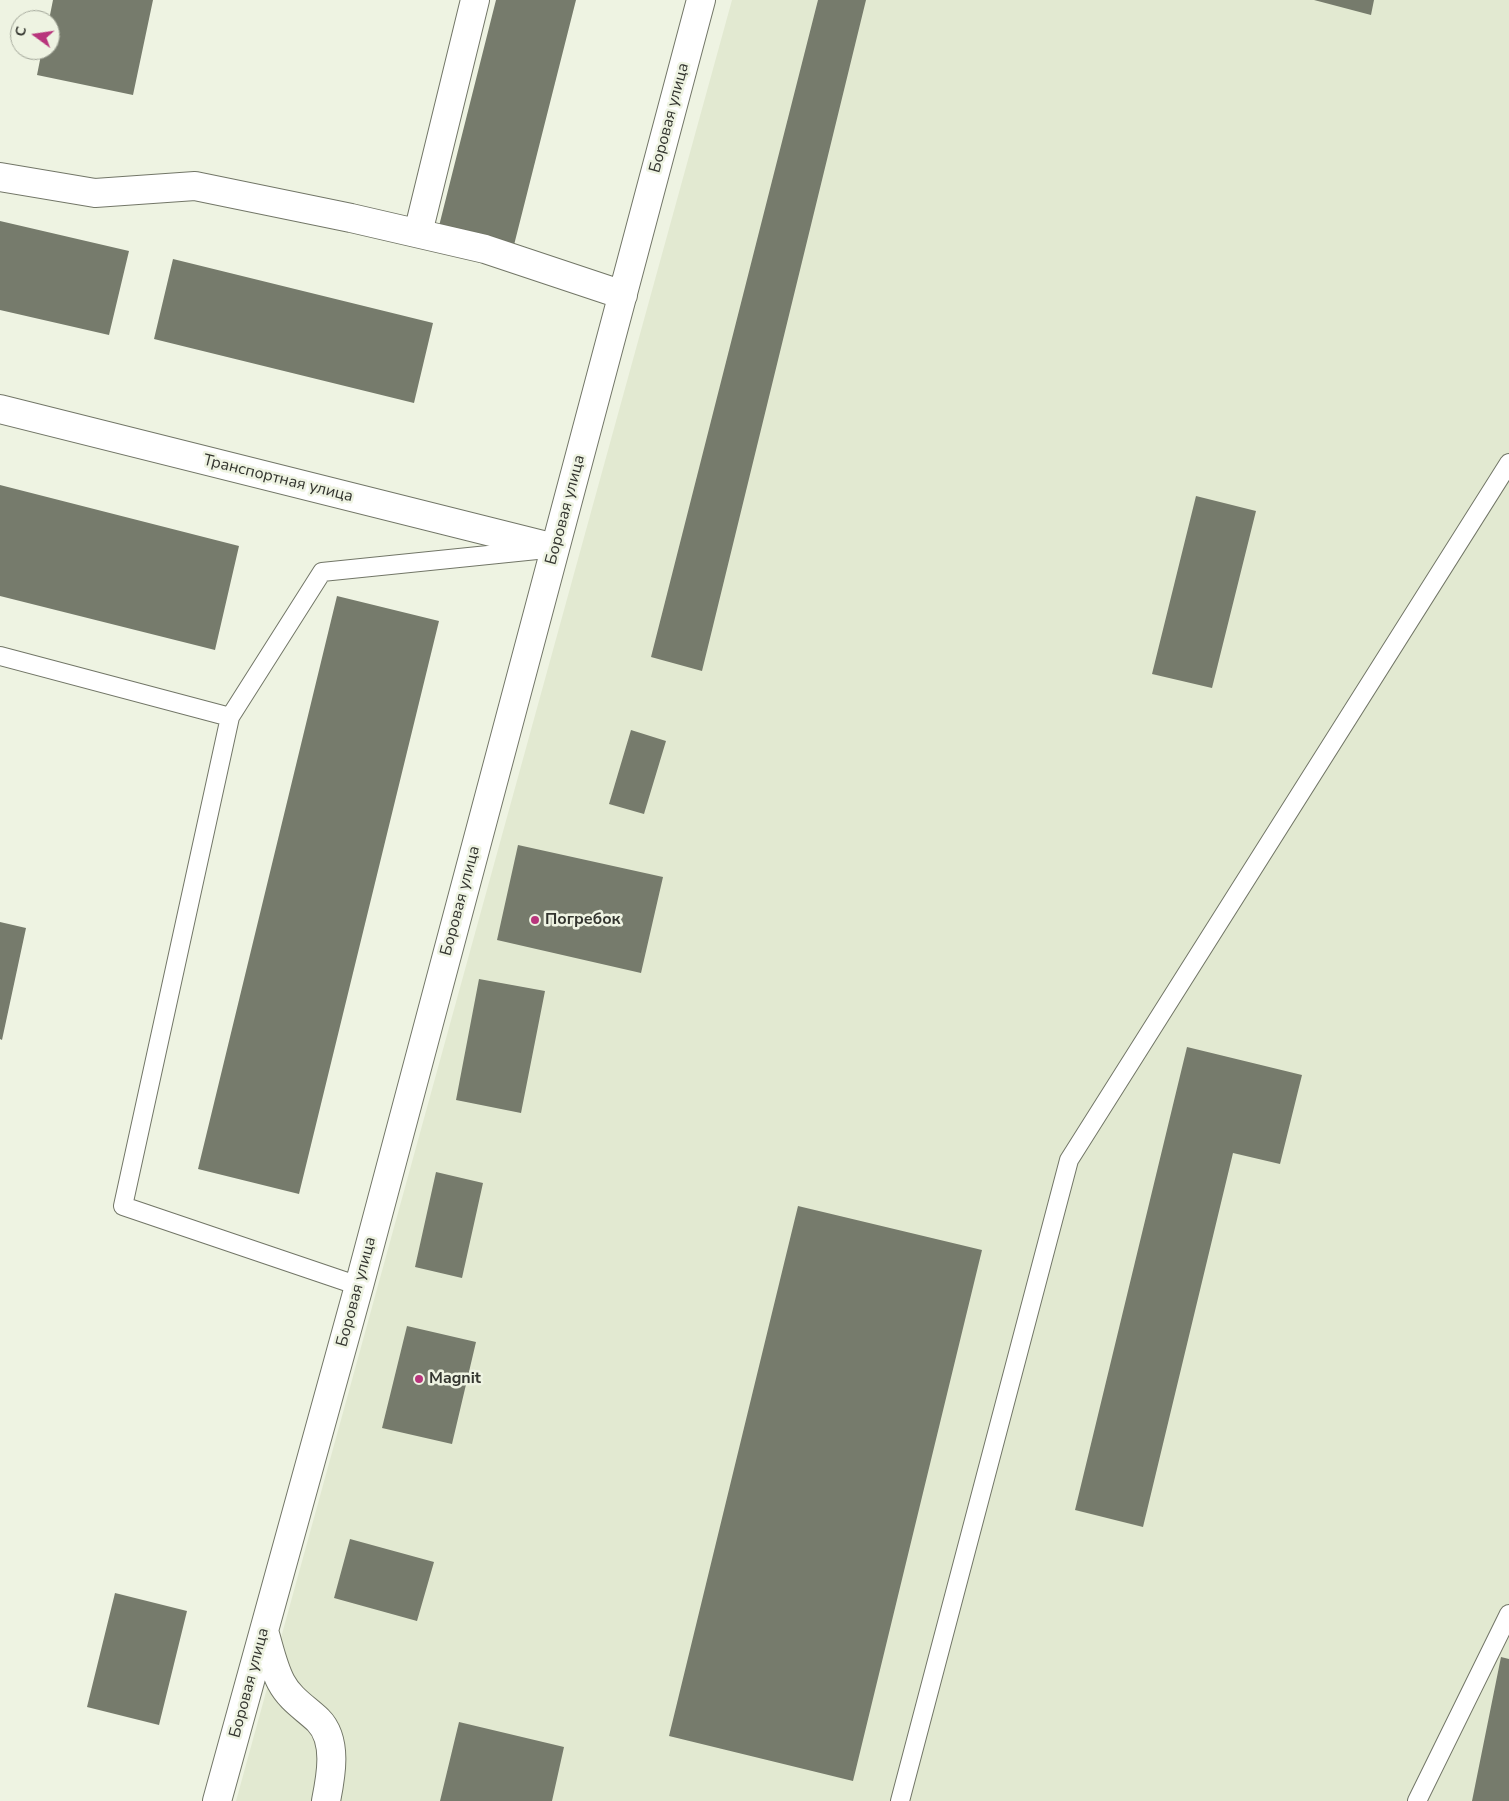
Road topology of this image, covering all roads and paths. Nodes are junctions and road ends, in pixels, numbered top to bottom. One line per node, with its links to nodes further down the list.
1 (475, 0): 4 (street)
2 (701, 0): 5 (street, Боровая улица)
3 (0, 177): 4 (street)
4 (418, 233): 5 (street)
5 (623, 295): 8 (street, Боровая улица)
6 (0, 409): 8 (street, Транспортная улица)
7 (1509, 463): 16 (lane)
8 (555, 548): 10 (lane); 11 (street, Боровая улица)
9 (0, 656): 10 (lane)
10 (230, 717): 11 (lane)
11 (359, 1286): 13 (street, Боровая улица)
12 (1509, 1614): 17 (lane)
13 (264, 1631): 14 (street, Боровая улица); 15 (street)
14 (217, 1801)
15 (326, 1801)
16 (900, 1801)
17 (1416, 1801)

